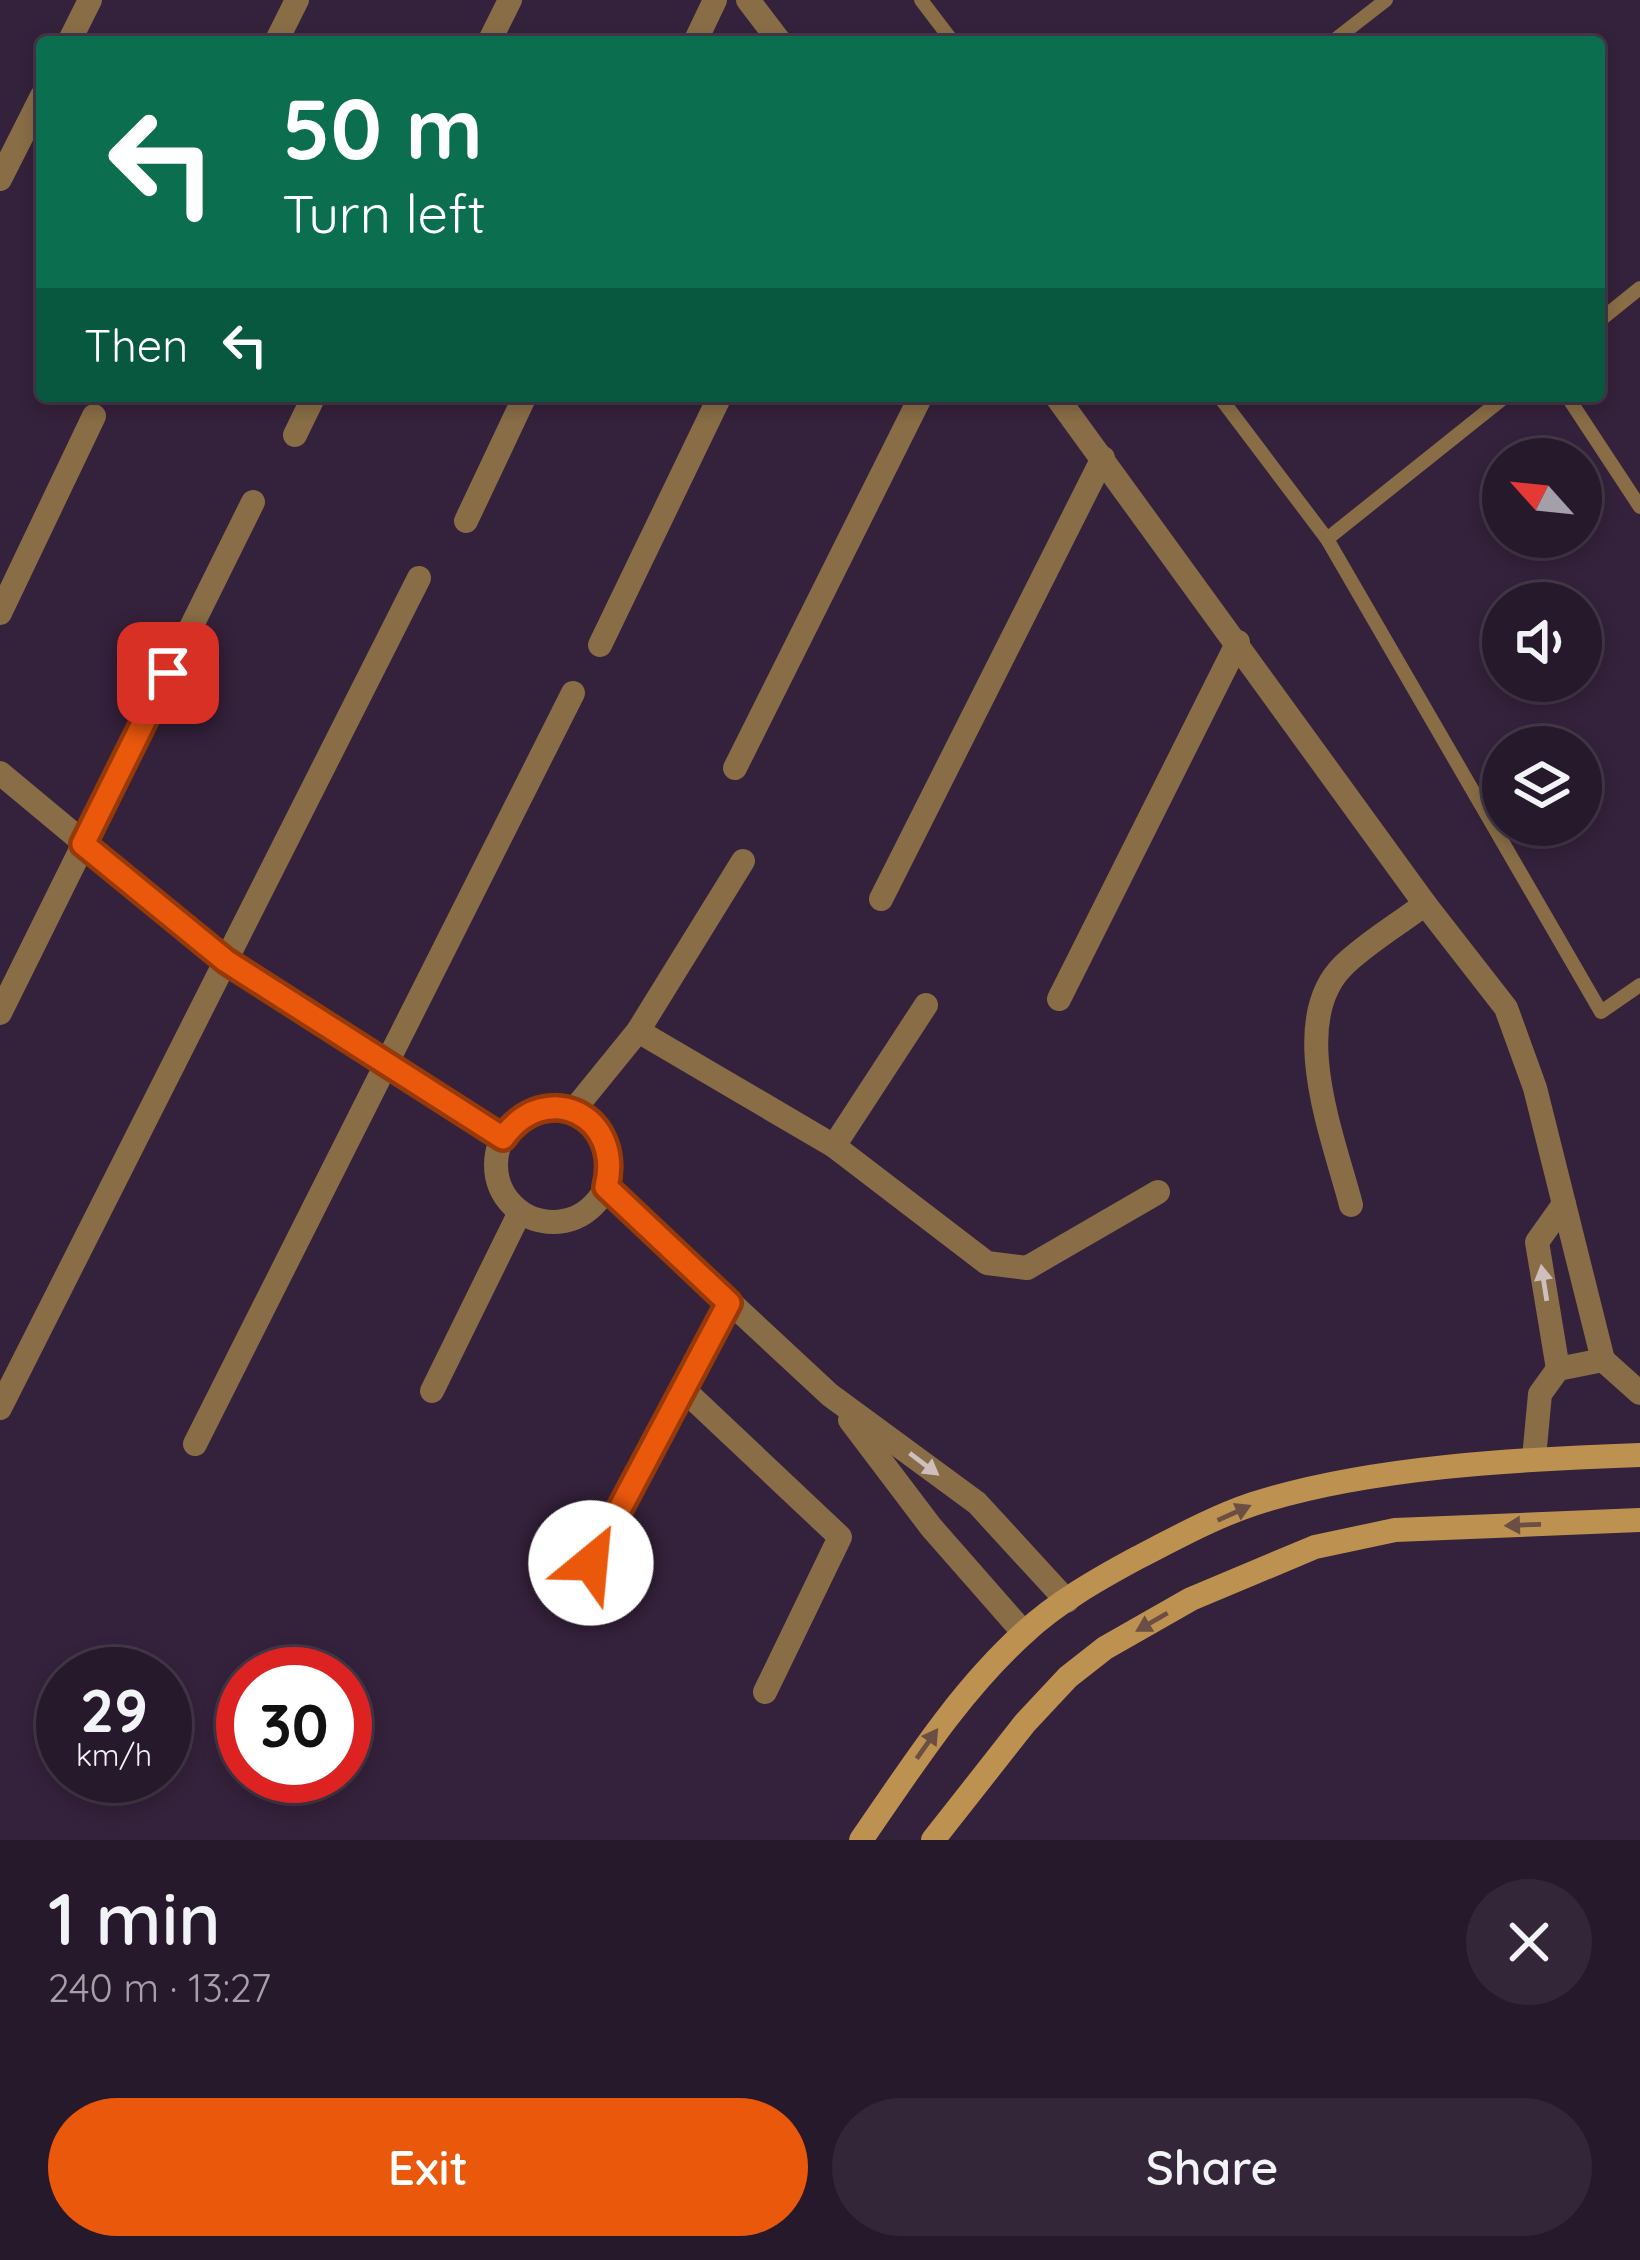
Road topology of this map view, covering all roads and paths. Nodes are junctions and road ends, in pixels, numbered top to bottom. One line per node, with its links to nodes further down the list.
1 (90, 0): 8 (street)
2 (297, 0): 9 (street)
3 (510, 0): 10 (street)
4 (715, 0): 11 (street)
5 (748, 0): 12 (street)
6 (921, 0): 13 (lane)
7 (1386, 0): 14 (lane)
8 (72, 36)
9 (279, 36)
10 (493, 36)
11 (697, 36)
12 (775, 36)
13 (948, 36)
14 (1340, 36)
15 (36, 108): 16 (street)
16 (0, 179)
17 (1640, 288): 18 (lane)
18 (1605, 316)
19 (311, 402): 28 (street)
20 (522, 402): 32 (street)
21 (717, 402): 37 (street)
22 (918, 402): 39 (street)
23 (1061, 402): 29 (street)
24 (1224, 402): 33 (lane)
25 (1498, 402): 33 (lane)
26 (1571, 402): 31 (lane)
27 (94, 416): 35 (street)
28 (295, 435)
29 (1103, 458): 36 (street); 43 (street)
30 (253, 502): 41 (street)
31 (1640, 507)
32 (466, 521)
33 (1327, 539): 46 (lane)
34 (419, 578): 45 (street)
35 (0, 613)
36 (1238, 642): 44 (street); 47 (street)
37 (600, 645)
38 (573, 694): 51 (street)
39 (735, 768)
40 (0, 773): 41 (street)
41 (83, 844): 45 (street); 49 (street)
42 (743, 862): 50 (street)
43 (880, 899)
44 (1426, 904): 57 (street); 58 (street)
45 (226, 961): 51 (street); 67 (street)
46 (1640, 985)
47 (1059, 998)
48 (926, 1005): 54 (street)
49 (0, 1012)
50 (638, 1031): 52 (street); 54 (street)
51 (384, 1062): 53 (street); 68 (street)
52 (573, 1111): 53 (street); 55 (street)
53 (503, 1138): 59 (street)
54 (834, 1146): 56 (street)
55 (606, 1187): 59 (street); 60 (street)
56 (1158, 1192)
57 (1564, 1204): 61 (street); 62 (street, one-way to 57)
58 (1351, 1205)
59 (520, 1212): 64 (street)
60 (729, 1303): 63 (street); 66 (street)
61 (1603, 1360): 62 (street); 65 (street)
62 (1558, 1369): 70 (street)
63 (682, 1388): 72 (street); 75 (street)
64 (432, 1391)
65 (1640, 1393)
66 (830, 1394): 73 (street, one-way to 73); 74 (street)
67 (0, 1408)
68 (195, 1444)
69 (1640, 1455): 70 (main road)
70 (1534, 1459): 73 (main road, one-way to 70)
71 (1640, 1520): 77 (main road, one-way to 77)
72 (591, 1563)
73 (1067, 1601): 74 (main road)
74 (1024, 1633): 76 (main road, one-way to 74)
75 (765, 1692)
76 (861, 1840)
77 (933, 1840)

